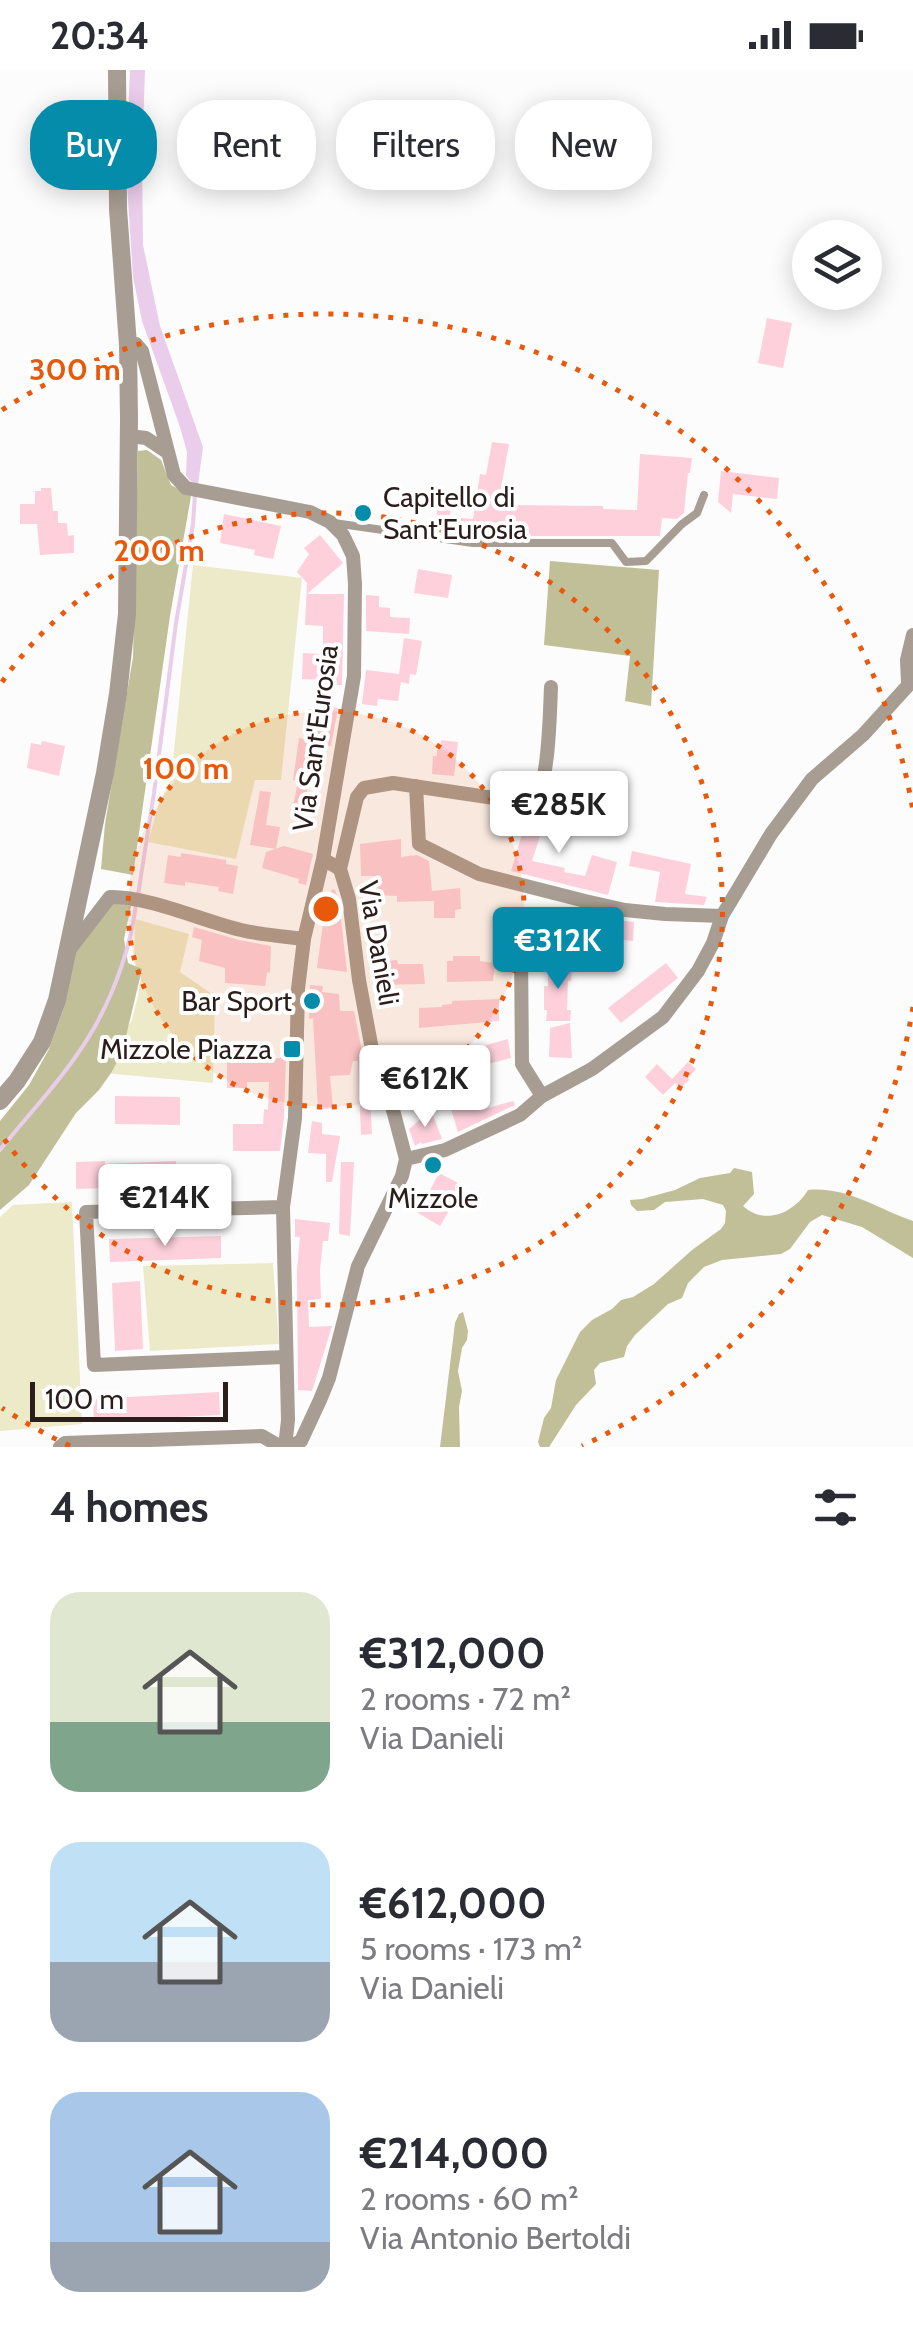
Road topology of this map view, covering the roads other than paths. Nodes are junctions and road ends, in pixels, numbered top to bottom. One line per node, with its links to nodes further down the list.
1 (118, 70): 2 (street)
2 (128, 345): 3 (street); 4 (street)
3 (129, 436): 4 (street); 16 (street)
4 (167, 452): 6 (street)
5 (704, 494): 6 (lane)
6 (330, 522): 11 (street, Via Sant'Eurosia)
7 (913, 636): 8 (street)
8 (911, 682): 13 (street)
9 (552, 687): 10 (street)
10 (416, 786): 12 (street); 13 (street)
11 (324, 859): 12 (street, Via Danieli); 14 (street, Via Sant'Eurosia)
12 (340, 869): 19 (street, Via Danieli)
13 (722, 916): 17 (street)
14 (304, 939): 16 (street); 20 (street, Via Sant'Eurosia)
15 (521, 948): 17 (street)
16 (68, 952): 18 (street)
17 (542, 1096): 19 (street)
18 (0, 1101)
19 (406, 1159): 24 (street)
20 (283, 1207): 21 (street, Via Sant'Eurosia); 21 (street)
21 (285, 1357): 24 (street, Via Sant'Eurosia)
22 (138, 1443): 23 (street); 24 (street)
23 (60, 1447)
24 (285, 1447)

